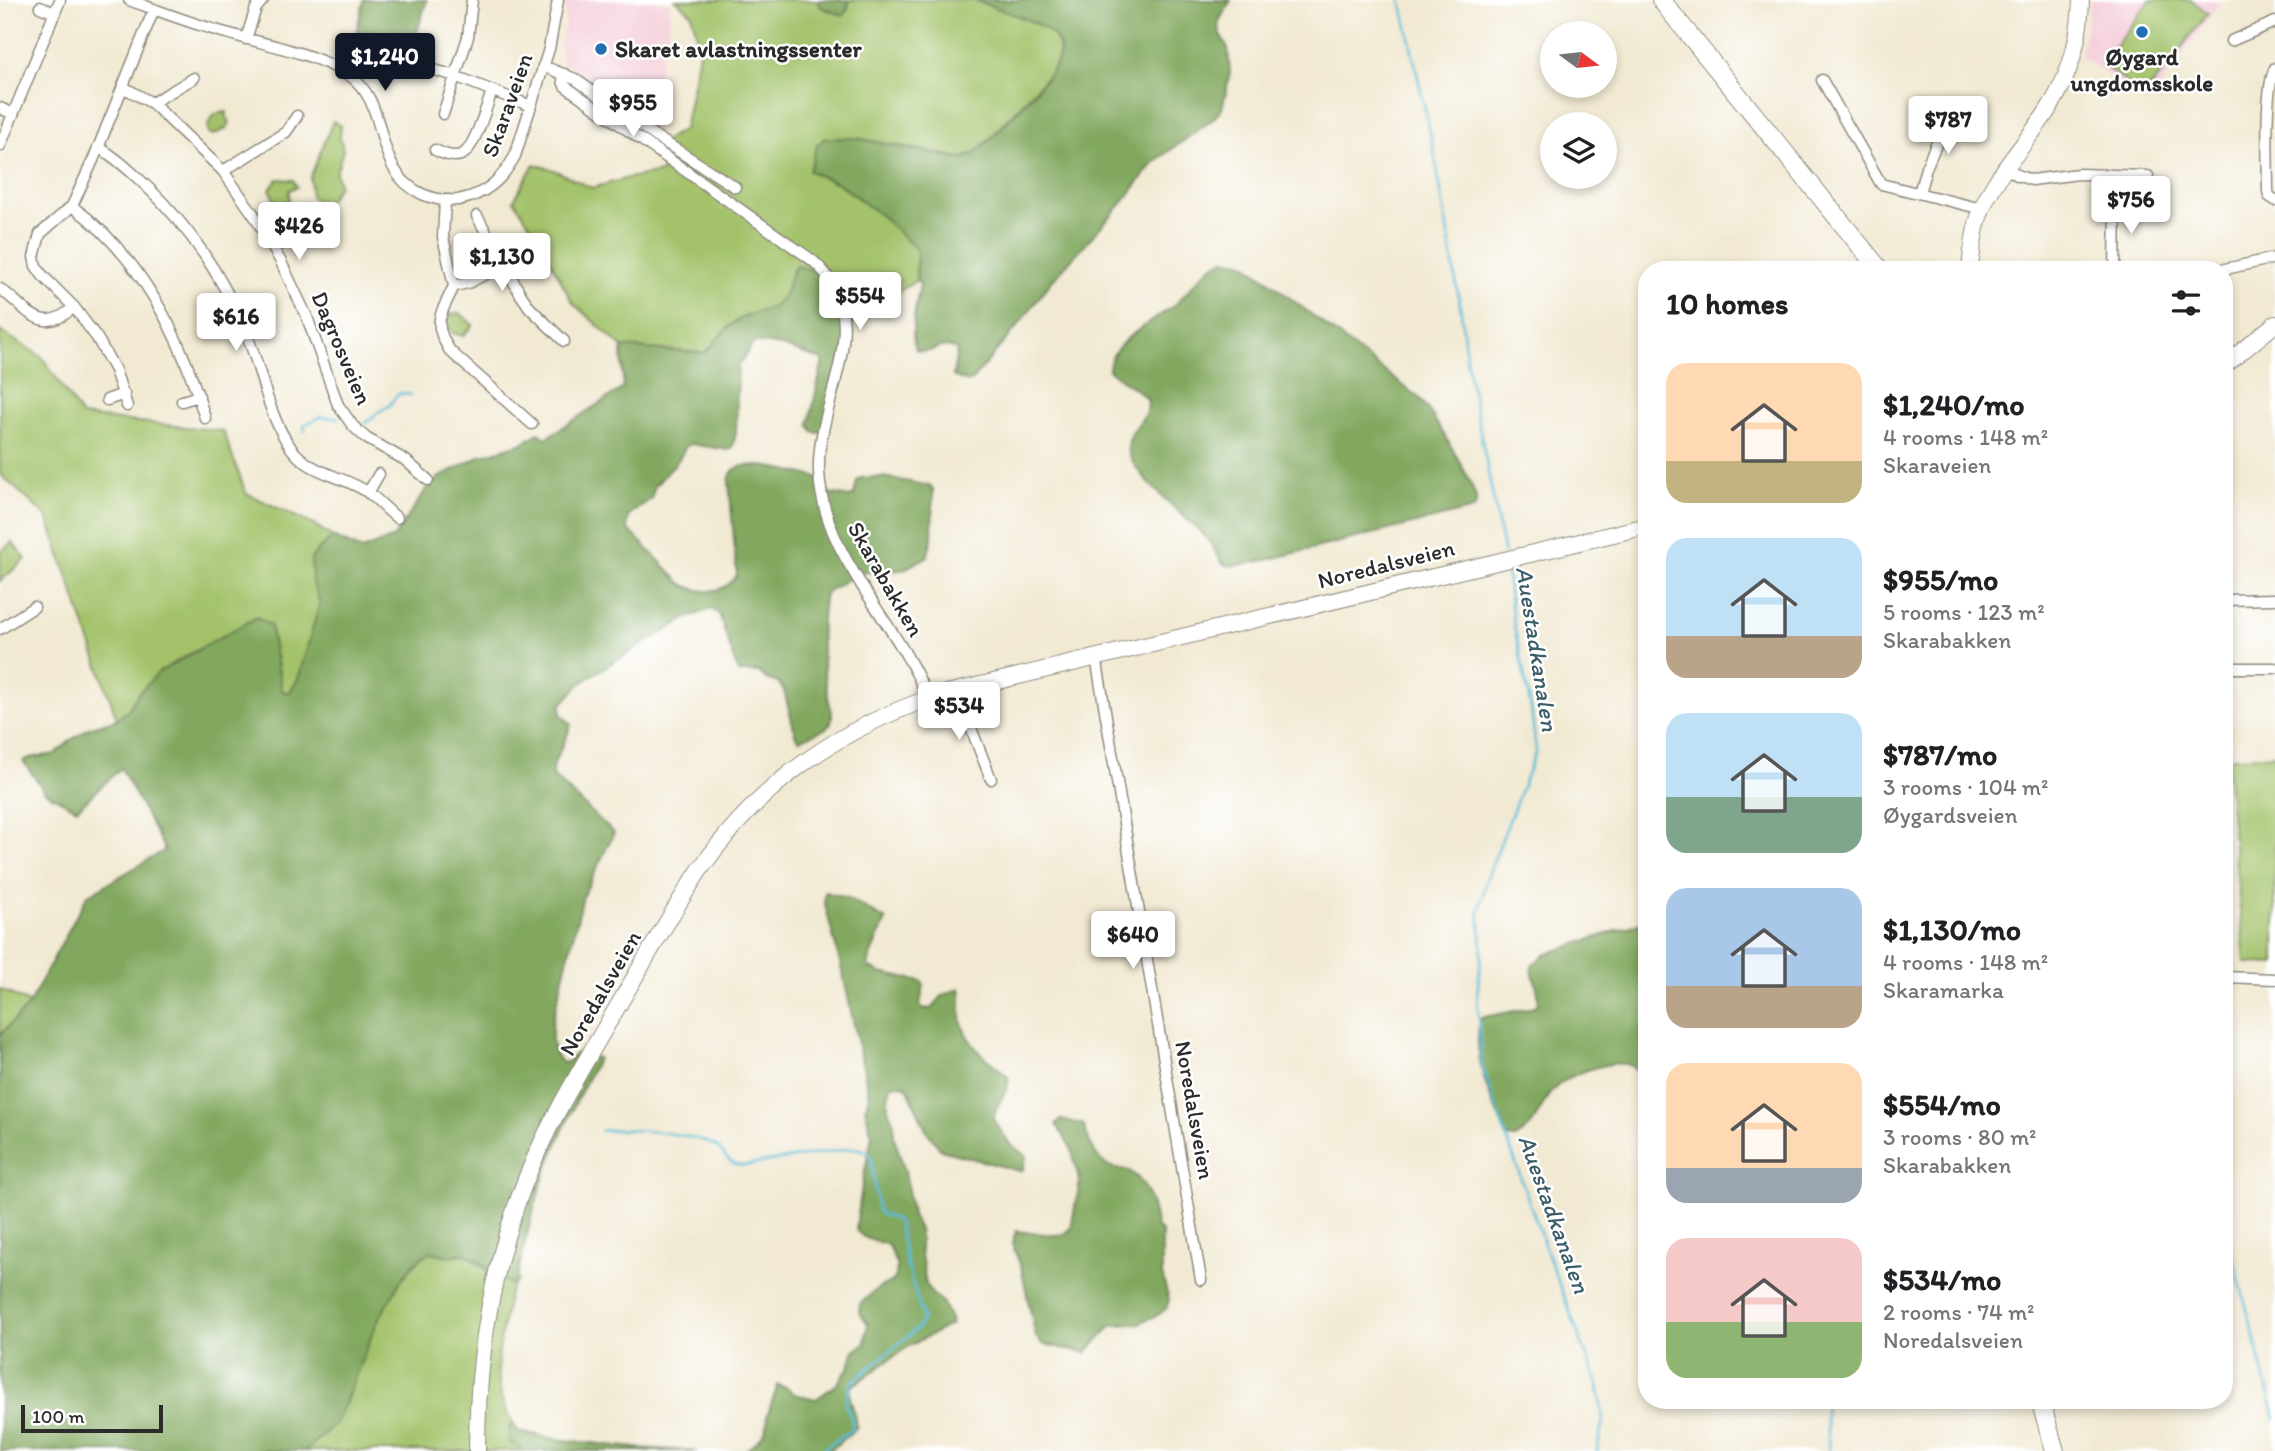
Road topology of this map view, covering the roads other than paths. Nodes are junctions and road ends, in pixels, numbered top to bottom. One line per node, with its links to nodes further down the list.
1 (60, 0): 10 (street)
2 (129, 0): 9 (street)
3 (263, 0): 12 (street)
4 (472, 0): 18 (street)
5 (558, 0): 15 (street, Skaraveien)
6 (1661, 0): 46 (main road)
7 (2081, 0): 34 (main road)
8 (40, 7): 10 (street)
9 (154, 9): 12 (street); 21 (street)
10 (55, 13): 27 (street)
11 (2275, 22): 13 (street)
12 (246, 39): 39 (street)
13 (2231, 41)
14 (416, 65): 18 (street)
15 (543, 66): 17 (street); 24 (street, Skaraveien)
16 (2275, 68): 30 (street)
17 (565, 74): 37 (street); 75 (street, Skarabakken)
18 (455, 76): 22 (street); 28 (street)
19 (194, 78): 23 (street)
20 (1822, 80): 38 (street)
21 (124, 87): 23 (street, Dagrosveien); 32 (street)
22 (492, 91): 24 (street); 33 (street)
23 (152, 103): 35 (street, Dagrosveien)
24 (531, 106): 39 (street, Skaraveien)
25 (0, 108): 27 (street)
26 (1970, 113): 38 (street)
27 (13, 114): 31 (street)
28 (443, 114)
29 (297, 116): 35 (street)
30 (2272, 140): 40 (street)
31 (0, 146)
32 (98, 147): 42 (street); 64 (street)
33 (436, 150)
34 (2007, 168): 36 (street); 43 (main road)
35 (223, 171): 63 (street, Dagrosveien)
36 (2148, 176)
37 (735, 187)
38 (1919, 193): 43 (street)
39 (445, 200): 51 (street)
40 (2275, 200)
41 (2116, 203): 48 (street)
42 (72, 206): 53 (street); 57 (street)
43 (1982, 209): 47 (main road)
44 (477, 216): 49 (street)
45 (2275, 258): 50 (street)
46 (1873, 261)
47 (1971, 261)
48 (2115, 261)
49 (504, 265): 51 (street); 55 (street)
50 (2233, 267)
51 (454, 286): 61 (street)
52 (0, 289): 53 (street)
53 (74, 307): 58 (street)
54 (2275, 324): 56 (main road)
55 (564, 341)
56 (2233, 357)
57 (199, 396): 59 (street); 60 (street)
58 (107, 400)
59 (182, 401)
60 (205, 418)
61 (532, 424)
62 (379, 474): 64 (street)
63 (428, 480)
64 (368, 493): 65 (street)
65 (397, 518)
66 (1638, 528): 71 (main road, Noredalsveien)
67 (2275, 599): 68 (street)
68 (2233, 600)
69 (34, 607): 70 (street)
70 (0, 629)
71 (1096, 657): 74 (main road, Noredalsveien); 79 (street, Noredalsveien)
72 (2233, 668): 73 (street)
73 (2275, 668)
74 (956, 690): 75 (main road, Noredalsveien); 76 (street)
75 (928, 699): 81 (main road, Noredalsveien)
76 (991, 779)
77 (2233, 977): 78 (street)
78 (2275, 979)
79 (1201, 1280)
80 (2043, 1409): 82 (main road)
81 (477, 1451)
82 (2055, 1451)

